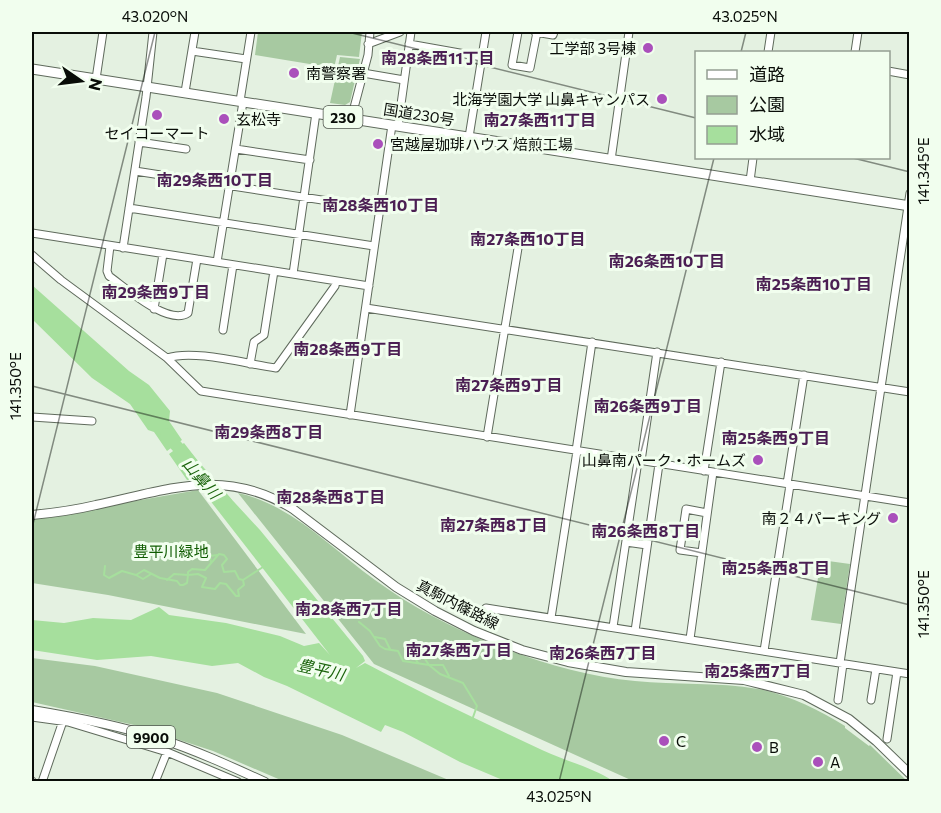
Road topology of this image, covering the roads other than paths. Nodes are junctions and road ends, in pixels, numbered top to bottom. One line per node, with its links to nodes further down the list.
1 (103, 32): 26 (street)
2 (153, 32): 28 (street)
3 (195, 32): 17 (street)
4 (251, 32): 21 (street)
5 (370, 32): 15 (street)
6 (400, 32): 15 (street)
7 (411, 32): 16 (street)
8 (486, 32): 20 (street)
9 (518, 32): 10 (street)
10 (536, 32): 11 (street)
11 (554, 32)
12 (629, 32): 40 (street)
13 (771, 32): 18 (street)
14 (858, 32): 19 (street)
15 (368, 44): 24 (street)
16 (409, 44): 20 (street); 27 (street)
17 (192, 51): 21 (street); 29 (street)
18 (768, 51)
19 (855, 51)
20 (482, 57): 34 (street)
21 (246, 59): 30 (street)
22 (32, 69): 26 (highway, 国道230号 / 230)
23 (890, 71): 25 (street)
24 (363, 73): 27 (street); 32 (street)
25 (909, 75)
26 (96, 79): 28 (highway, 国道230号 / 230)
27 (404, 80): 33 (street)
28 (147, 87): 29 (highway, 国道230号 / 230); 35 (street)
29 (185, 92): 30 (highway, 国道230号 / 230)
30 (241, 101): 31 (highway, 国道230号 / 230); 37 (street)
31 (316, 113): 32 (highway, 国道230号 / 230); 39 (street)
32 (351, 119): 33 (highway, 国道230号 / 230)
33 (395, 126): 34 (highway, 国道230号 / 230); 48 (street)
34 (469, 137): 40 (highway, 国道230号 / 230)
35 (139, 142): 36 (street); 41 (street)
36 (186, 149)
37 (236, 149): 39 (street); 43 (street)
38 (753, 159): 42 (street)
39 (310, 160): 45 (street)
40 (611, 160): 42 (highway, 国道230号 / 230)
41 (135, 171): 43 (street); 47 (street)
42 (750, 181): 46 (highway, 国道230号 / 230)
43 (229, 185): 45 (street); 49 (street)
44 (909, 193): 46 (street)
45 (304, 197): 48 (street); 51 (street)
46 (908, 206): 75 (street)
47 (129, 208): 49 (street); 55 (street)
48 (380, 209): 54 (street)
49 (224, 223): 51 (street); 59 (street)
50 (32, 233): 53 (street)
51 (299, 234): 54 (street); 62 (street)
52 (520, 236): 67 (street)
53 (110, 246): 55 (street); 66 (street)
54 (374, 246): 64 (street)
55 (123, 248): 56 (street)
56 (163, 254): 58 (street); 66 (street)
57 (32, 255): 71 (street)
58 (197, 259): 59 (street); 66 (street)
59 (217, 262): 60 (street)
60 (233, 265): 61 (street); 68 (street)
61 (274, 271): 62 (street); 73 (street)
62 (293, 274): 63 (street)
63 (336, 281): 64 (street); 73 (street)
64 (369, 286): 65 (street)
65 (366, 308): 67 (street); 77 (street)
66 (154, 309)
67 (505, 329): 69 (street); 80 (street)
68 (223, 330)
69 (592, 342): 70 (street); 81 (street)
70 (657, 352): 72 (street); 82 (street)
71 (167, 358): 73 (street); 77 (street)
72 (721, 362): 74 (street); 84 (street)
73 (250, 364)
74 (804, 375): 75 (street); 86 (street)
75 (880, 387): 76 (street); 87 (street)
76 (909, 392)
77 (350, 415): 80 (street)
78 (32, 417): 79 (street)
79 (92, 421)
80 (487, 437): 81 (street)
81 (576, 451): 82 (street); 95 (street)
82 (639, 461): 83 (street); 91 (street)
83 (659, 464): 84 (street); 92 (street)
84 (704, 471): 85 (street)
85 (713, 472): 86 (street); 89 (street)
86 (788, 484): 87 (street); 99 (street)
87 (865, 496): 88 (street); 100 (street)
88 (909, 503)
89 (707, 513): 93 (street); 93 (street)
90 (32, 515): 111 (main road, 真駒内篠路線)
91 (626, 542): 92 (street); 96 (street)
92 (647, 545): 97 (street)
93 (702, 553): 98 (street)
94 (486, 608): 95 (street)
95 (551, 618): 96 (street)
96 (613, 627): 97 (street)
97 (635, 631): 98 (street)
98 (690, 639): 99 (street)
99 (764, 651): 100 (street)
100 (842, 663): 101 (street); 104 (street)
101 (876, 669): 102 (street); 105 (street)
102 (897, 672): 103 (street); 109 (street)
103 (909, 674)
104 (838, 700)
105 (871, 700)
106 (32, 710): 115 (main road, 9900)
107 (32, 717): 108 (street)
108 (63, 721): 110 (street); 112 (street)
109 (886, 739)
110 (167, 752): 113 (street); 114 (street)
111 (909, 774)
112 (44, 781)
113 (155, 782)
114 (238, 782)
115 (265, 782)

